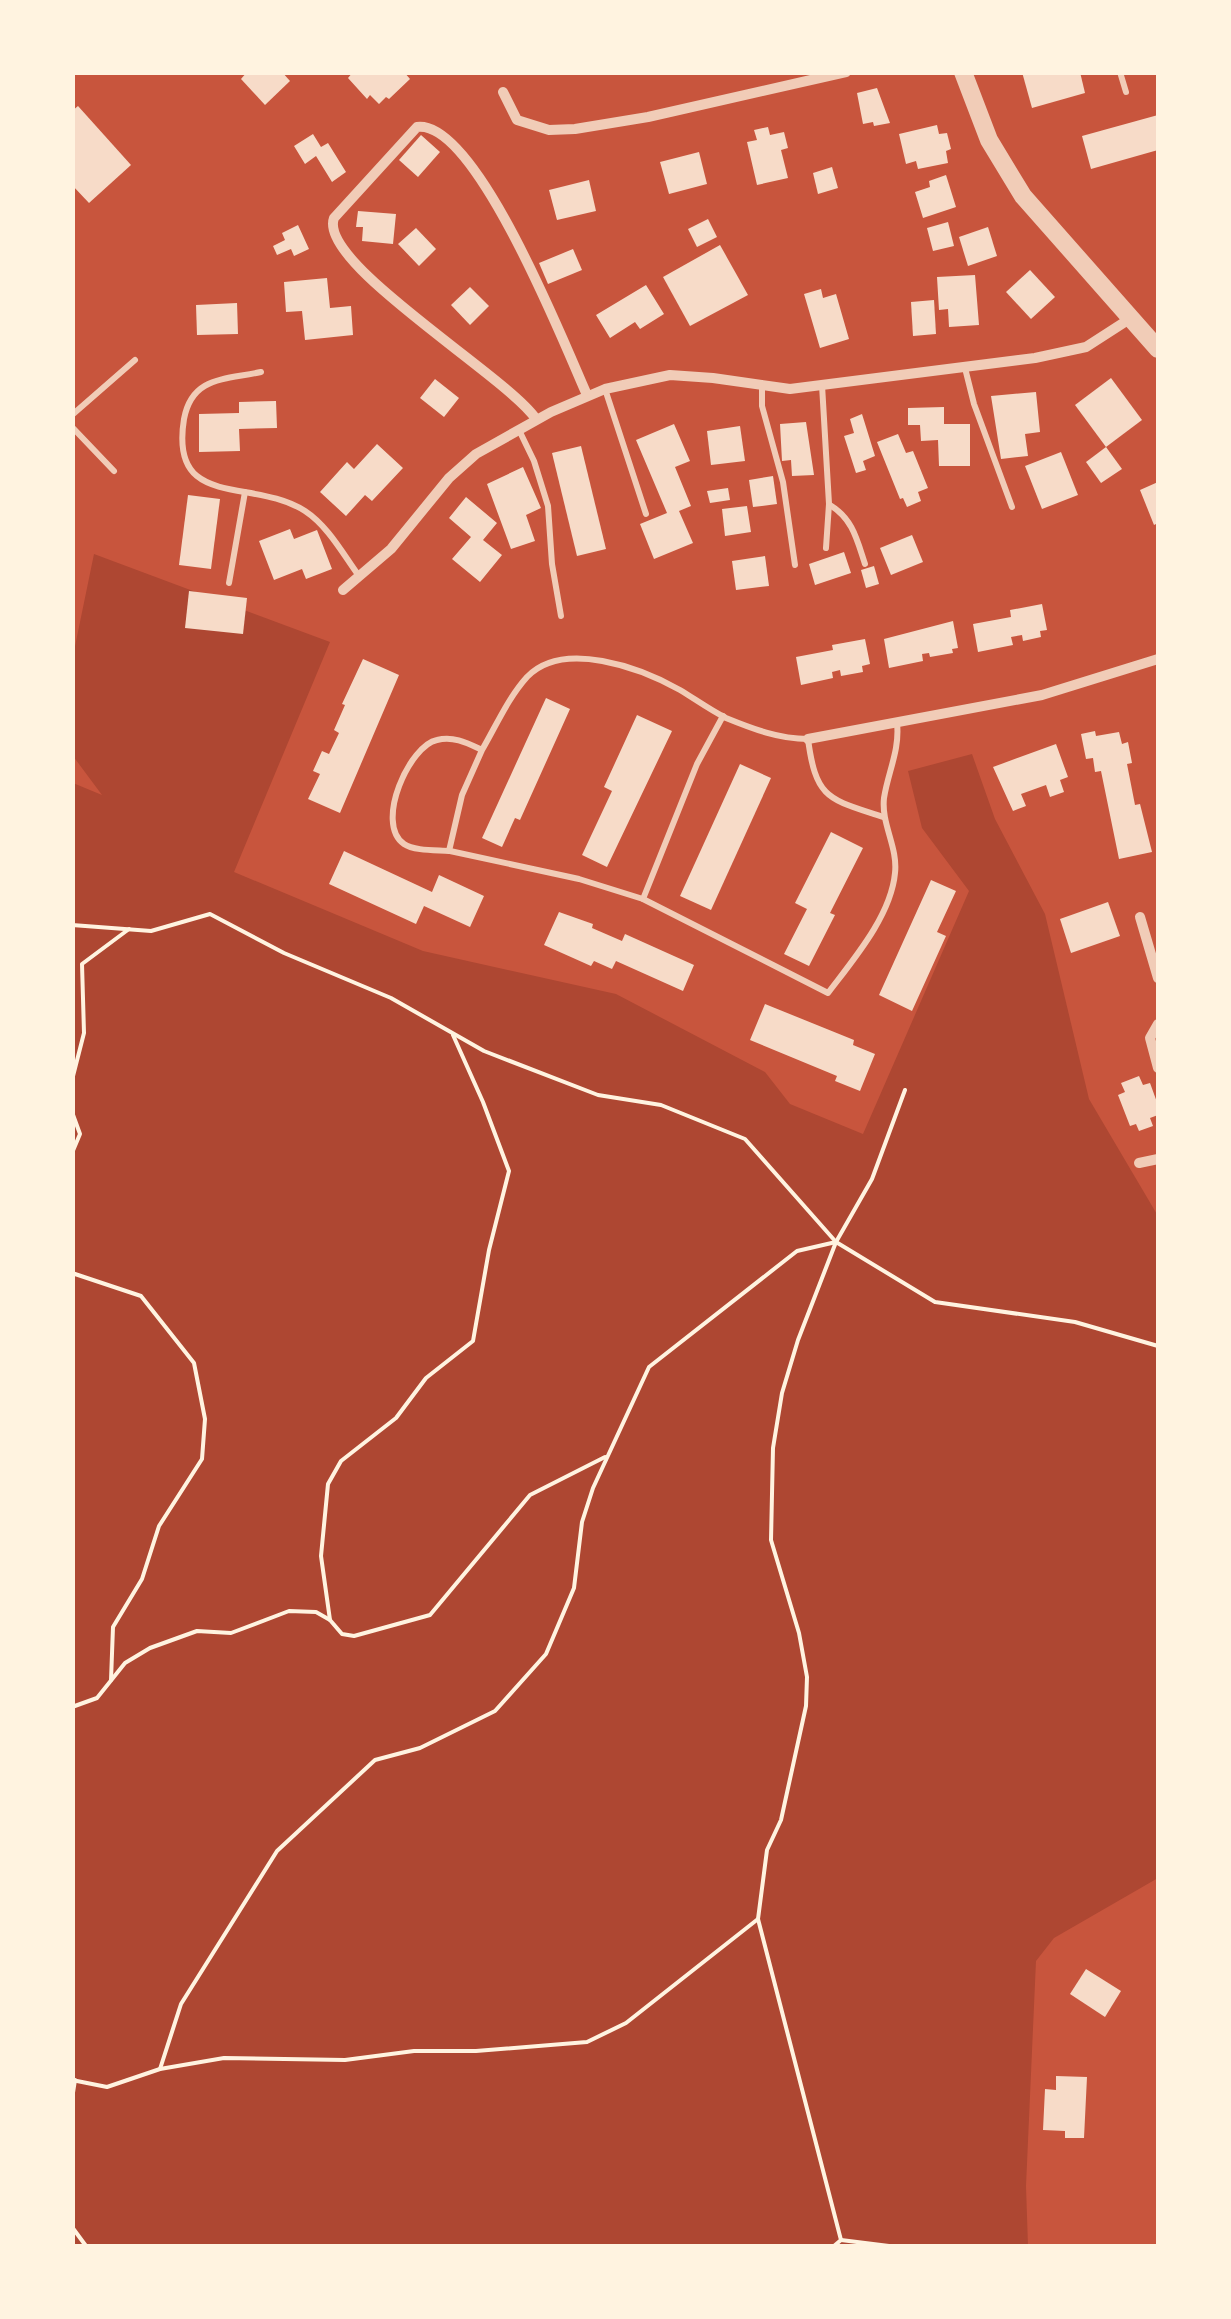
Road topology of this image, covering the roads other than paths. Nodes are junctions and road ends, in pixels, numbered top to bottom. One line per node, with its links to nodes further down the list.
1 (846, 72): 4 (street)
2 (963, 72): 6 (street)
3 (1120, 72): 5 (lane)
4 (503, 92)
5 (1126, 92)
6 (1131, 318): 7 (street); 9 (street)
7 (1158, 349)
8 (135, 360): 15 (lane)
9 (964, 367): 12 (street); 22 (lane)
10 (261, 372): 20 (lane)
11 (762, 386): 12 (street); 13 (street); 26 (lane)
12 (822, 386): 21 (lane)
13 (605, 390): 14 (street); 23 (lane)
14 (587, 396): 16 (street); 16 (street)
15 (72, 415)
16 (536, 419): 18 (street)
17 (72, 427): 19 (lane)
18 (518, 429): 27 (street); 30 (lane)
19 (114, 471)
20 (245, 492): 27 (lane); 28 (lane)
21 (829, 504): 24 (lane); 25 (lane)
22 (1012, 507)
23 (646, 514)
24 (826, 548)
25 (865, 564)
26 (795, 565)
27 (360, 577): 29 (street)
28 (229, 583)
29 (343, 590)
30 (562, 616)
31 (1158, 659): 33 (street)
32 (722, 716): 34 (lane); 35 (lane); 38 (lane)
33 (896, 723): 34 (street); 36 (lane)
34 (808, 739): 36 (lane)
35 (482, 750): 37 (lane); 37 (lane)
36 (883, 817): 38 (lane)
37 (450, 851): 38 (lane)
38 (643, 899)
39 (1140, 917): 40 (street)
40 (1158, 978)
41 (1158, 1024): 42 (street)
42 (1158, 1068)
43 (1158, 1159): 44 (street)
44 (1138, 1164)

